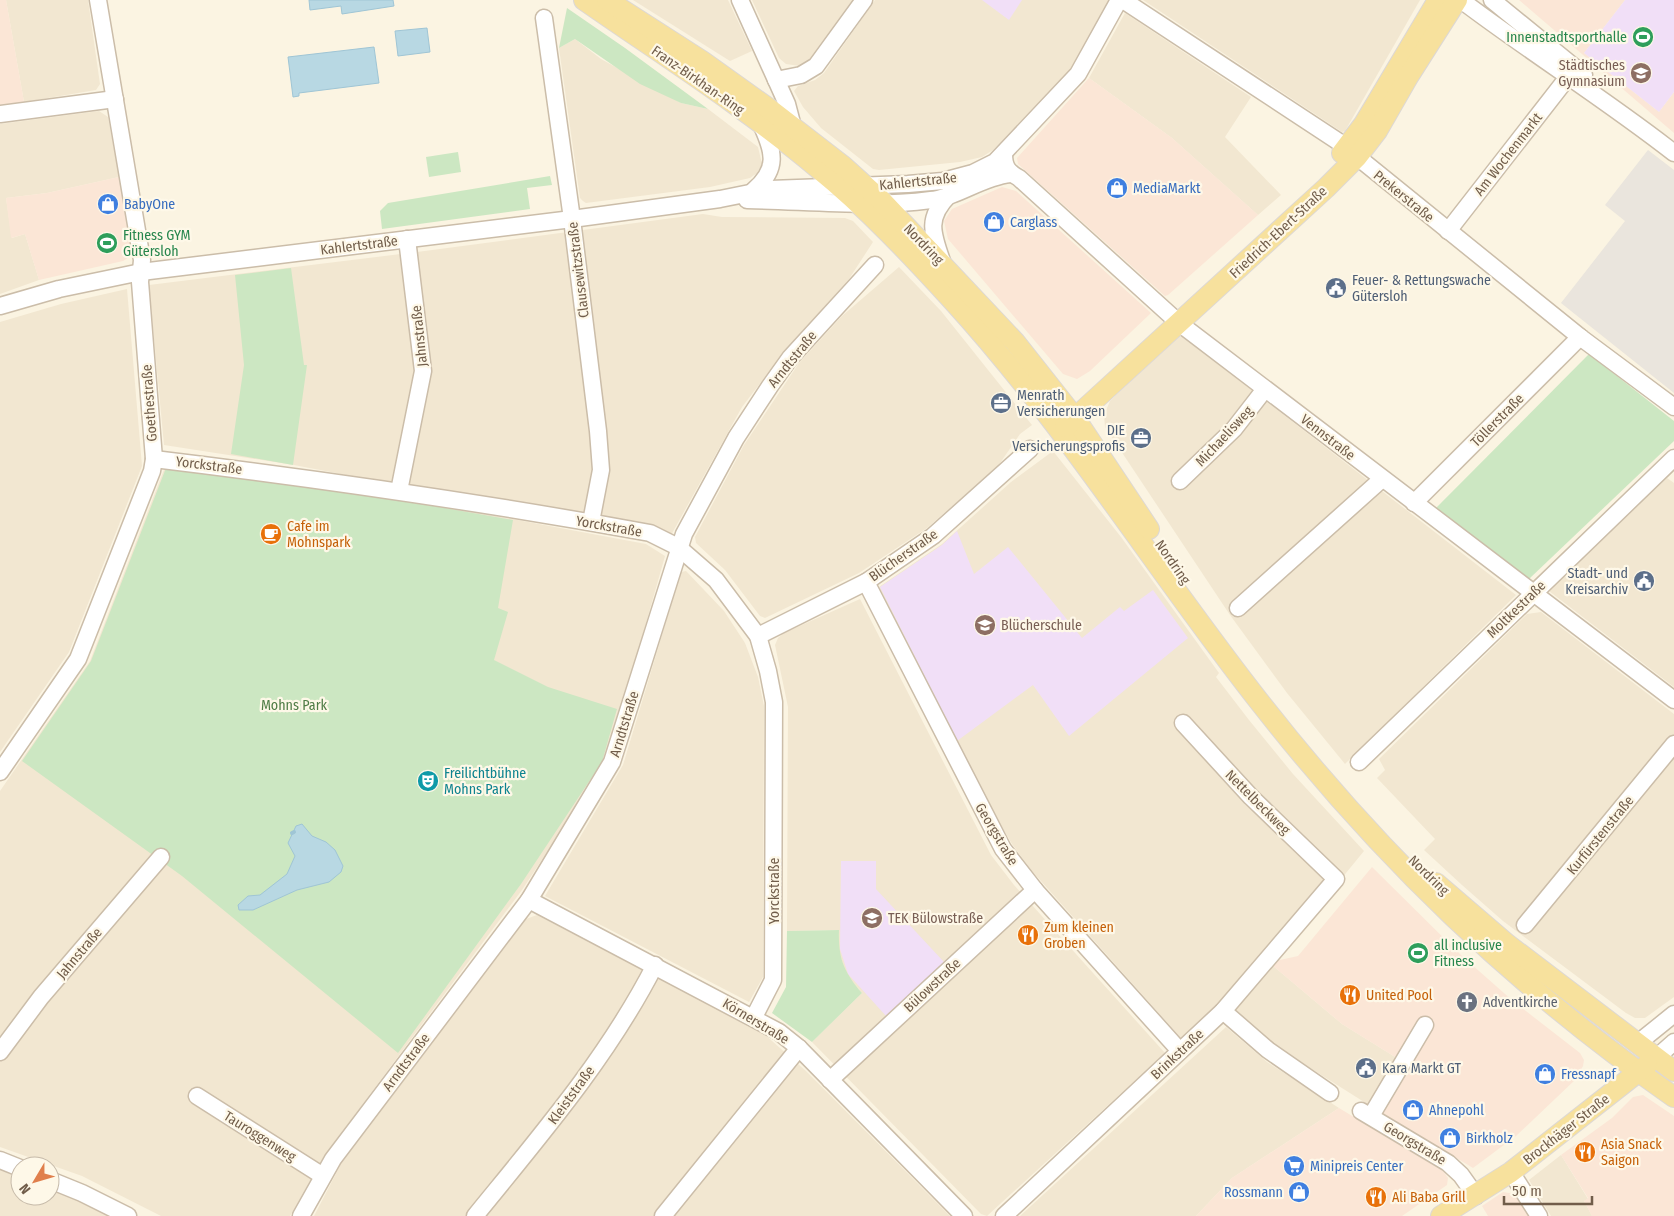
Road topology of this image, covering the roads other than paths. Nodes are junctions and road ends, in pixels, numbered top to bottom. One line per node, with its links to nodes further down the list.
1 (98, 0): 15 (street, Goethestraße)
2 (584, 0): 17 (main road, Franz-Birkhan-Ring)
3 (607, 0): 18 (main road, Franz-Birkhan-Ring)
4 (740, 0): 14 (street)
5 (864, 0): 14 (street)
6 (1119, 0): 21 (street, Kahlertstraße)
7 (1124, 0): 19 (street, Prekerstraße)
8 (1438, 0): 19 (main road, Friedrich-Ebert-Straße)
9 (1458, 0): 19 (main road, Friedrich-Ebert-Straße)
10 (1461, 0): 13 (street)
11 (1492, 0): 13 (street)
12 (544, 18): 30 (street, Clausewitzstraße)
13 (1572, 72): 20 (street); 31 (street, Am Wochenmarkt)
14 (776, 80): 18 (street)
15 (115, 99): 16 (street); 35 (street, Goethestraße)
16 (0, 114)
17 (761, 124): 22 (main road, Franz-Birkhan-Ring); 25 (street)
18 (793, 127): 26 (main road, Nordring)
19 (1352, 153): 31 (street, Prekerstraße); 37 (main road, Friedrich-Ebert-Straße)
20 (1674, 153)
21 (1004, 154): 23 (street); 26 (street, Kahlertstraße)
22 (811, 162): 24 (main road, Nordring)
23 (1010, 174): 27 (street, Kahlertstraße); 37 (street, Vennstraße)
24 (841, 187): 25 (street, Kahlertstraße); 26 (main road, Nordring)
25 (753, 191): 28 (street, Kahlertstraße)
26 (861, 194): 28 (street, Kahlertstraße); 29 (main road, Nordring); 42 (main road, Nordring)
27 (949, 194): 29 (street, Kahlertstraße); 34 (street, Kahlertstraße)
28 (720, 199): 30 (street, Kahlertstraße)
29 (883, 202): 34 (main road, Nordring)
30 (572, 219): 32 (street, Kahlertstraße); 50 (street, Clausewitzstraße)
31 (1444, 228): 38 (street, Prekerstraße)
32 (407, 239): 35 (street, Kahlertstraße); 48 (street, Jahnstraße)
33 (875, 265): 51 (street, Arndtstraße)
34 (944, 266): 41 (main road, Nordring)
35 (141, 272): 36 (street, Kahlertstraße); 45 (street, Goethestraße)
36 (0, 306)
37 (1175, 318): 39 (street, Vennstraße); 41 (main road, Friedrich-Ebert-Straße)
38 (1580, 337): 40 (street, Prekerstraße); 49 (street, Töllerstraße)
39 (1266, 389): 46 (street, Vennstraße); 47 (street, Michaelisweg)
40 (1674, 407)
41 (1071, 413): 42 (main road, Friedrich-Ebert-Straße); 72 (main road, Nordring)
42 (1056, 427): 77 (main road, Nordring)
43 (1030, 448): 52 (street, Blücherstraße)
44 (1674, 458): 53 (street, Moltkestraße)
45 (154, 459): 48 (street, Yorckstraße); 60 (street, Goethestraße)
46 (1382, 479): 49 (street, Vennstraße); 54 (street)
47 (1180, 481)
48 (399, 491): 50 (street, Yorckstraße)
49 (1414, 503): 53 (street, Vennstraße)
50 (591, 522): 51 (street, Yorckstraße)
51 (678, 547): 55 (street, Yorckstraße); 64 (street, Arndtstraße)
52 (866, 582): 55 (street, Blücherstraße); 63 (street, Georgstraße)
53 (1534, 592): 56 (street, Vennstraße); 59 (street, Moltkestraße)
54 (1238, 608)
55 (758, 636): 69 (street, Yorckstraße)
56 (1674, 700)
57 (1183, 723): 62 (street, Nettelbeckweg)
58 (1674, 744): 65 (street, Kurfürstenstraße)
59 (1360, 762)
60 (0, 772)
61 (161, 857): 75 (street, Jahnstraße)
62 (1336, 879): 67 (street, Brinkstraße)
63 (1035, 890): 74 (street, Georgstraße); 80 (street, Bülowstraße)
64 (530, 900): 66 (street, Körnerstraße); 85 (street, Arndtstraße)
65 (1525, 925)
66 (655, 965): 69 (street, Körnerstraße); 90 (street, Kleiststraße)
67 (1223, 1011): 74 (street, Brinkstraße); 81 (street)
68 (1674, 1014): 72 (street)
69 (754, 1017): 73 (street, Körnerstraße)
70 (1425, 1025): 87 (street, Georgstraße)
71 (1674, 1042): 76 (street)
72 (1638, 1043): 76 (main road, Nordring); 77 (main road)
73 (799, 1048): 80 (street, Körnerstraße); 91 (street)
74 (1180, 1051): 93 (street, Brinkstraße)
75 (0, 1052)
76 (1657, 1057): 78 (main road, Nordring); 79 (main road, Brockhäger Straße)
77 (1620, 1058): 79 (main road, Nordring)
78 (1674, 1071)
79 (1639, 1072): 83 (main road, Nordring); 84 (main road, Brockhäger Straße)
80 (830, 1080): 92 (street, Körnerstraße)
81 (1330, 1093)
82 (197, 1096): 85 (street, Tauroggenweg)
83 (1674, 1098)
84 (1511, 1172): 87 (main road, Brockhäger Straße); 95 (street)
85 (323, 1176): 89 (street, Arndtstraße)
86 (60, 1184): 88 (street)
87 (1476, 1196): 94 (main road, Brockhäger Straße)
88 (128, 1216)
89 (302, 1216)
90 (475, 1216)
91 (663, 1216)
92 (964, 1216)
93 (1004, 1216)
94 (1441, 1216)
95 (1539, 1216)

